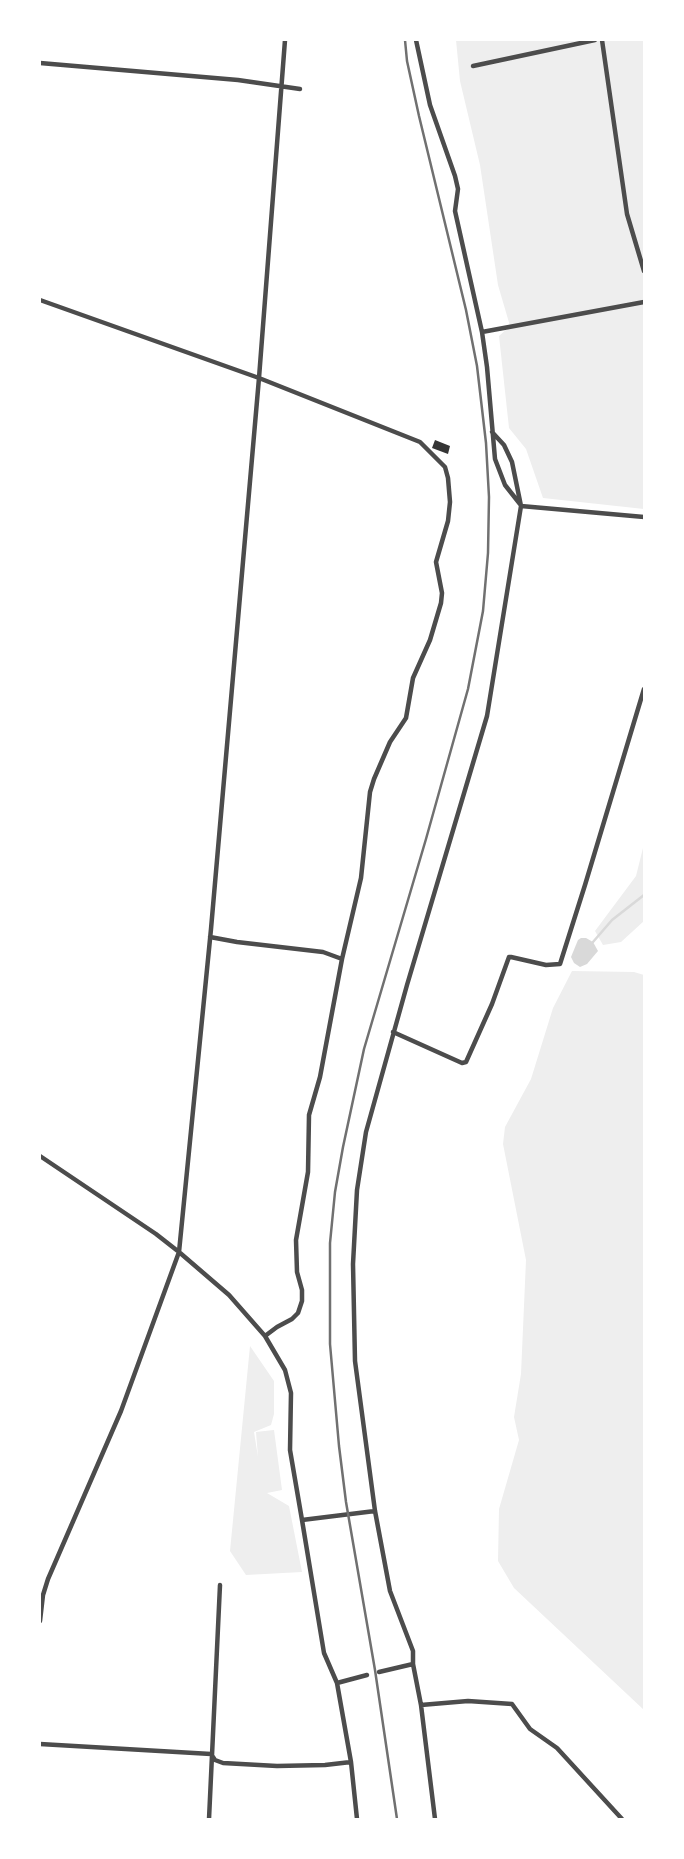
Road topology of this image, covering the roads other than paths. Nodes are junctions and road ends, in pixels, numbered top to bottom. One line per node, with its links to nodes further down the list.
1 (285, 40): 7 (street)
2 (416, 40): 12 (street)
3 (595, 40): 6 (street)
4 (602, 40): 9 (street)
5 (40, 63): 7 (street)
6 (473, 66)
7 (281, 86): 8 (street); 13 (street)
8 (300, 89)
9 (644, 271)
10 (40, 300): 13 (street)
11 (644, 302): 12 (street)
12 (482, 332): 14 (street)
13 (259, 378): 18 (street); 19 (street)
14 (492, 432): 15 (street); 15 (street)
15 (521, 506): 16 (street); 20 (street)
16 (644, 517)
17 (644, 688): 20 (street)
18 (210, 937): 19 (street); 22 (street)
19 (342, 959): 23 (street)
20 (393, 1032): 24 (street)
21 (40, 1156): 22 (street)
22 (179, 1252): 23 (street); 27 (street)
23 (265, 1336): 25 (street)
24 (374, 1511): 25 (street); 28 (street)
25 (302, 1520): 31 (street)
26 (220, 1585): 34 (street)
27 (40, 1621)
28 (413, 1664): 29 (street); 32 (street)
29 (379, 1672)
30 (367, 1674): 31 (street)
31 (337, 1683): 35 (street)
32 (421, 1705): 38 (street); 39 (street)
33 (40, 1744): 34 (street)
34 (211, 1754): 35 (street); 36 (street)
35 (351, 1762): 37 (street)
36 (209, 1819)
37 (357, 1819)
38 (435, 1819)
39 (622, 1819)

